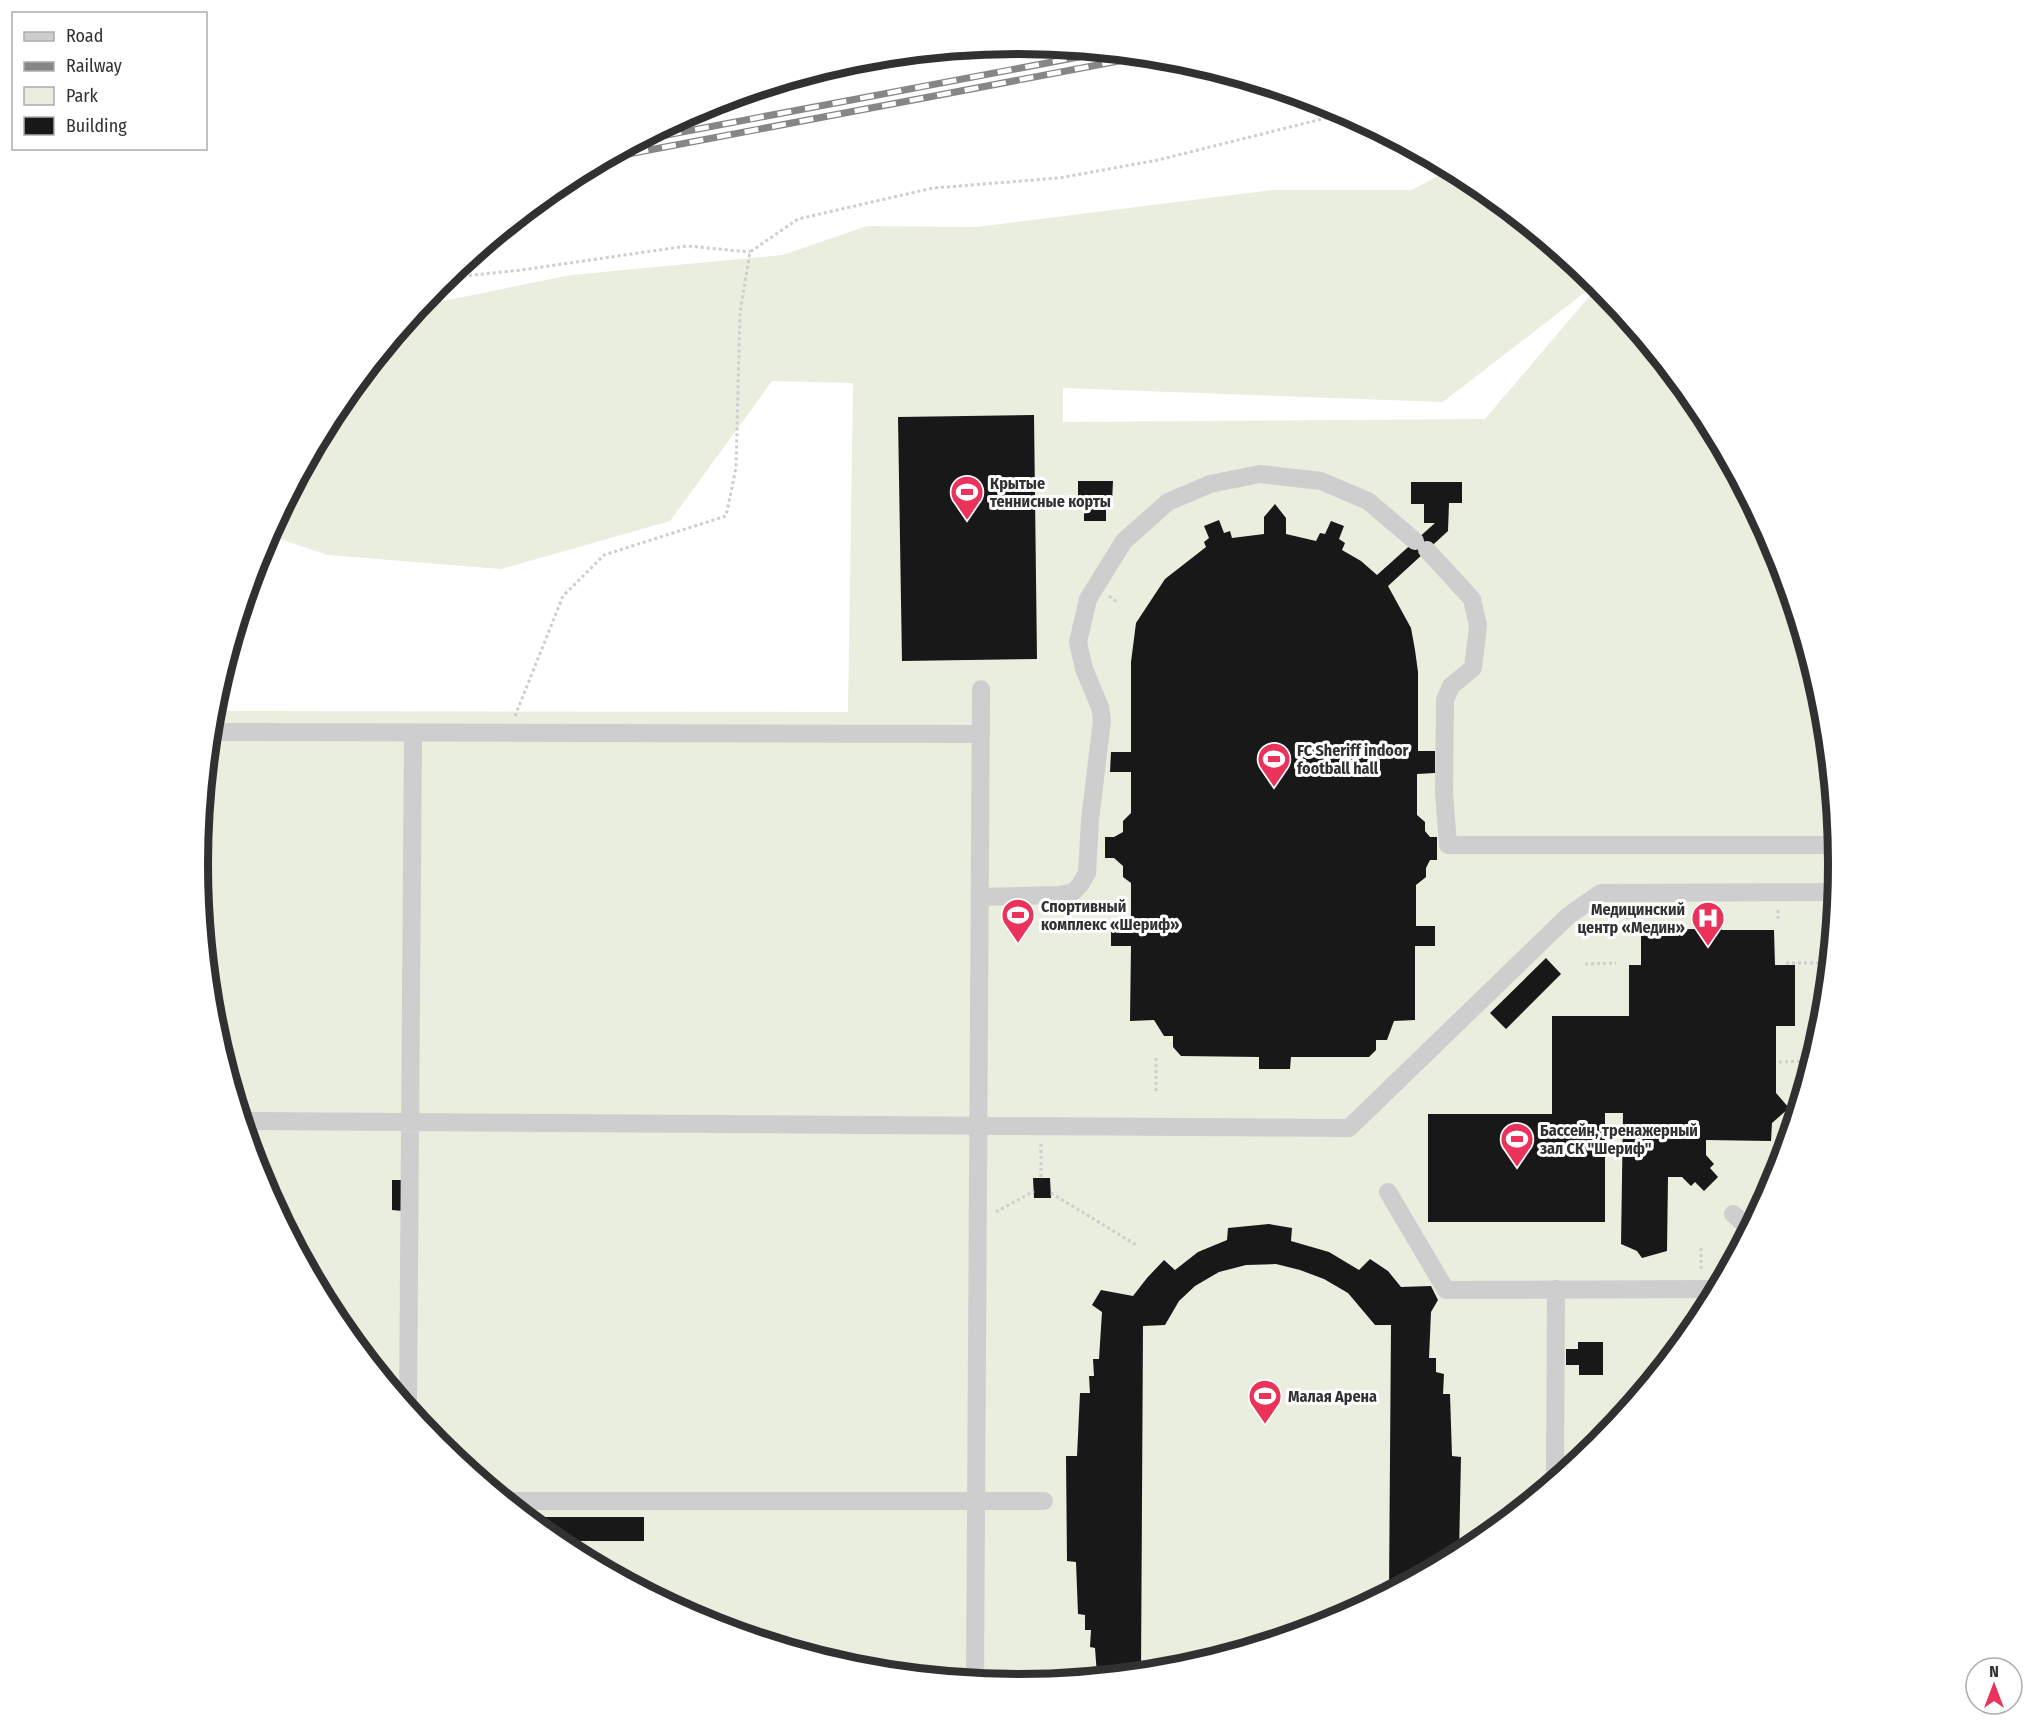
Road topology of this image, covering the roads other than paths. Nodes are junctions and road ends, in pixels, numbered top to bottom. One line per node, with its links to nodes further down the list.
1 (981, 689): 4 (street)
2 (219, 732): 3 (street)
3 (413, 733): 4 (street); 9 (street)
4 (981, 734): 7 (street)
5 (1827, 845): 7 (street)
6 (1827, 892): 10 (street)
7 (980, 897): 10 (street)
8 (250, 1121): 9 (street)
9 (410, 1122): 10 (street); 16 (street)
10 (978, 1127): 19 (street)
11 (1388, 1192): 14 (street)
12 (1733, 1214): 13 (street)
13 (1743, 1223)
14 (1556, 1289): 15 (street); 17 (street)
15 (1707, 1289)
16 (408, 1397)
17 (1556, 1469)
18 (518, 1501): 19 (street)
19 (976, 1501): 20 (street); 21 (street)
20 (1044, 1501)
21 (975, 1672)

